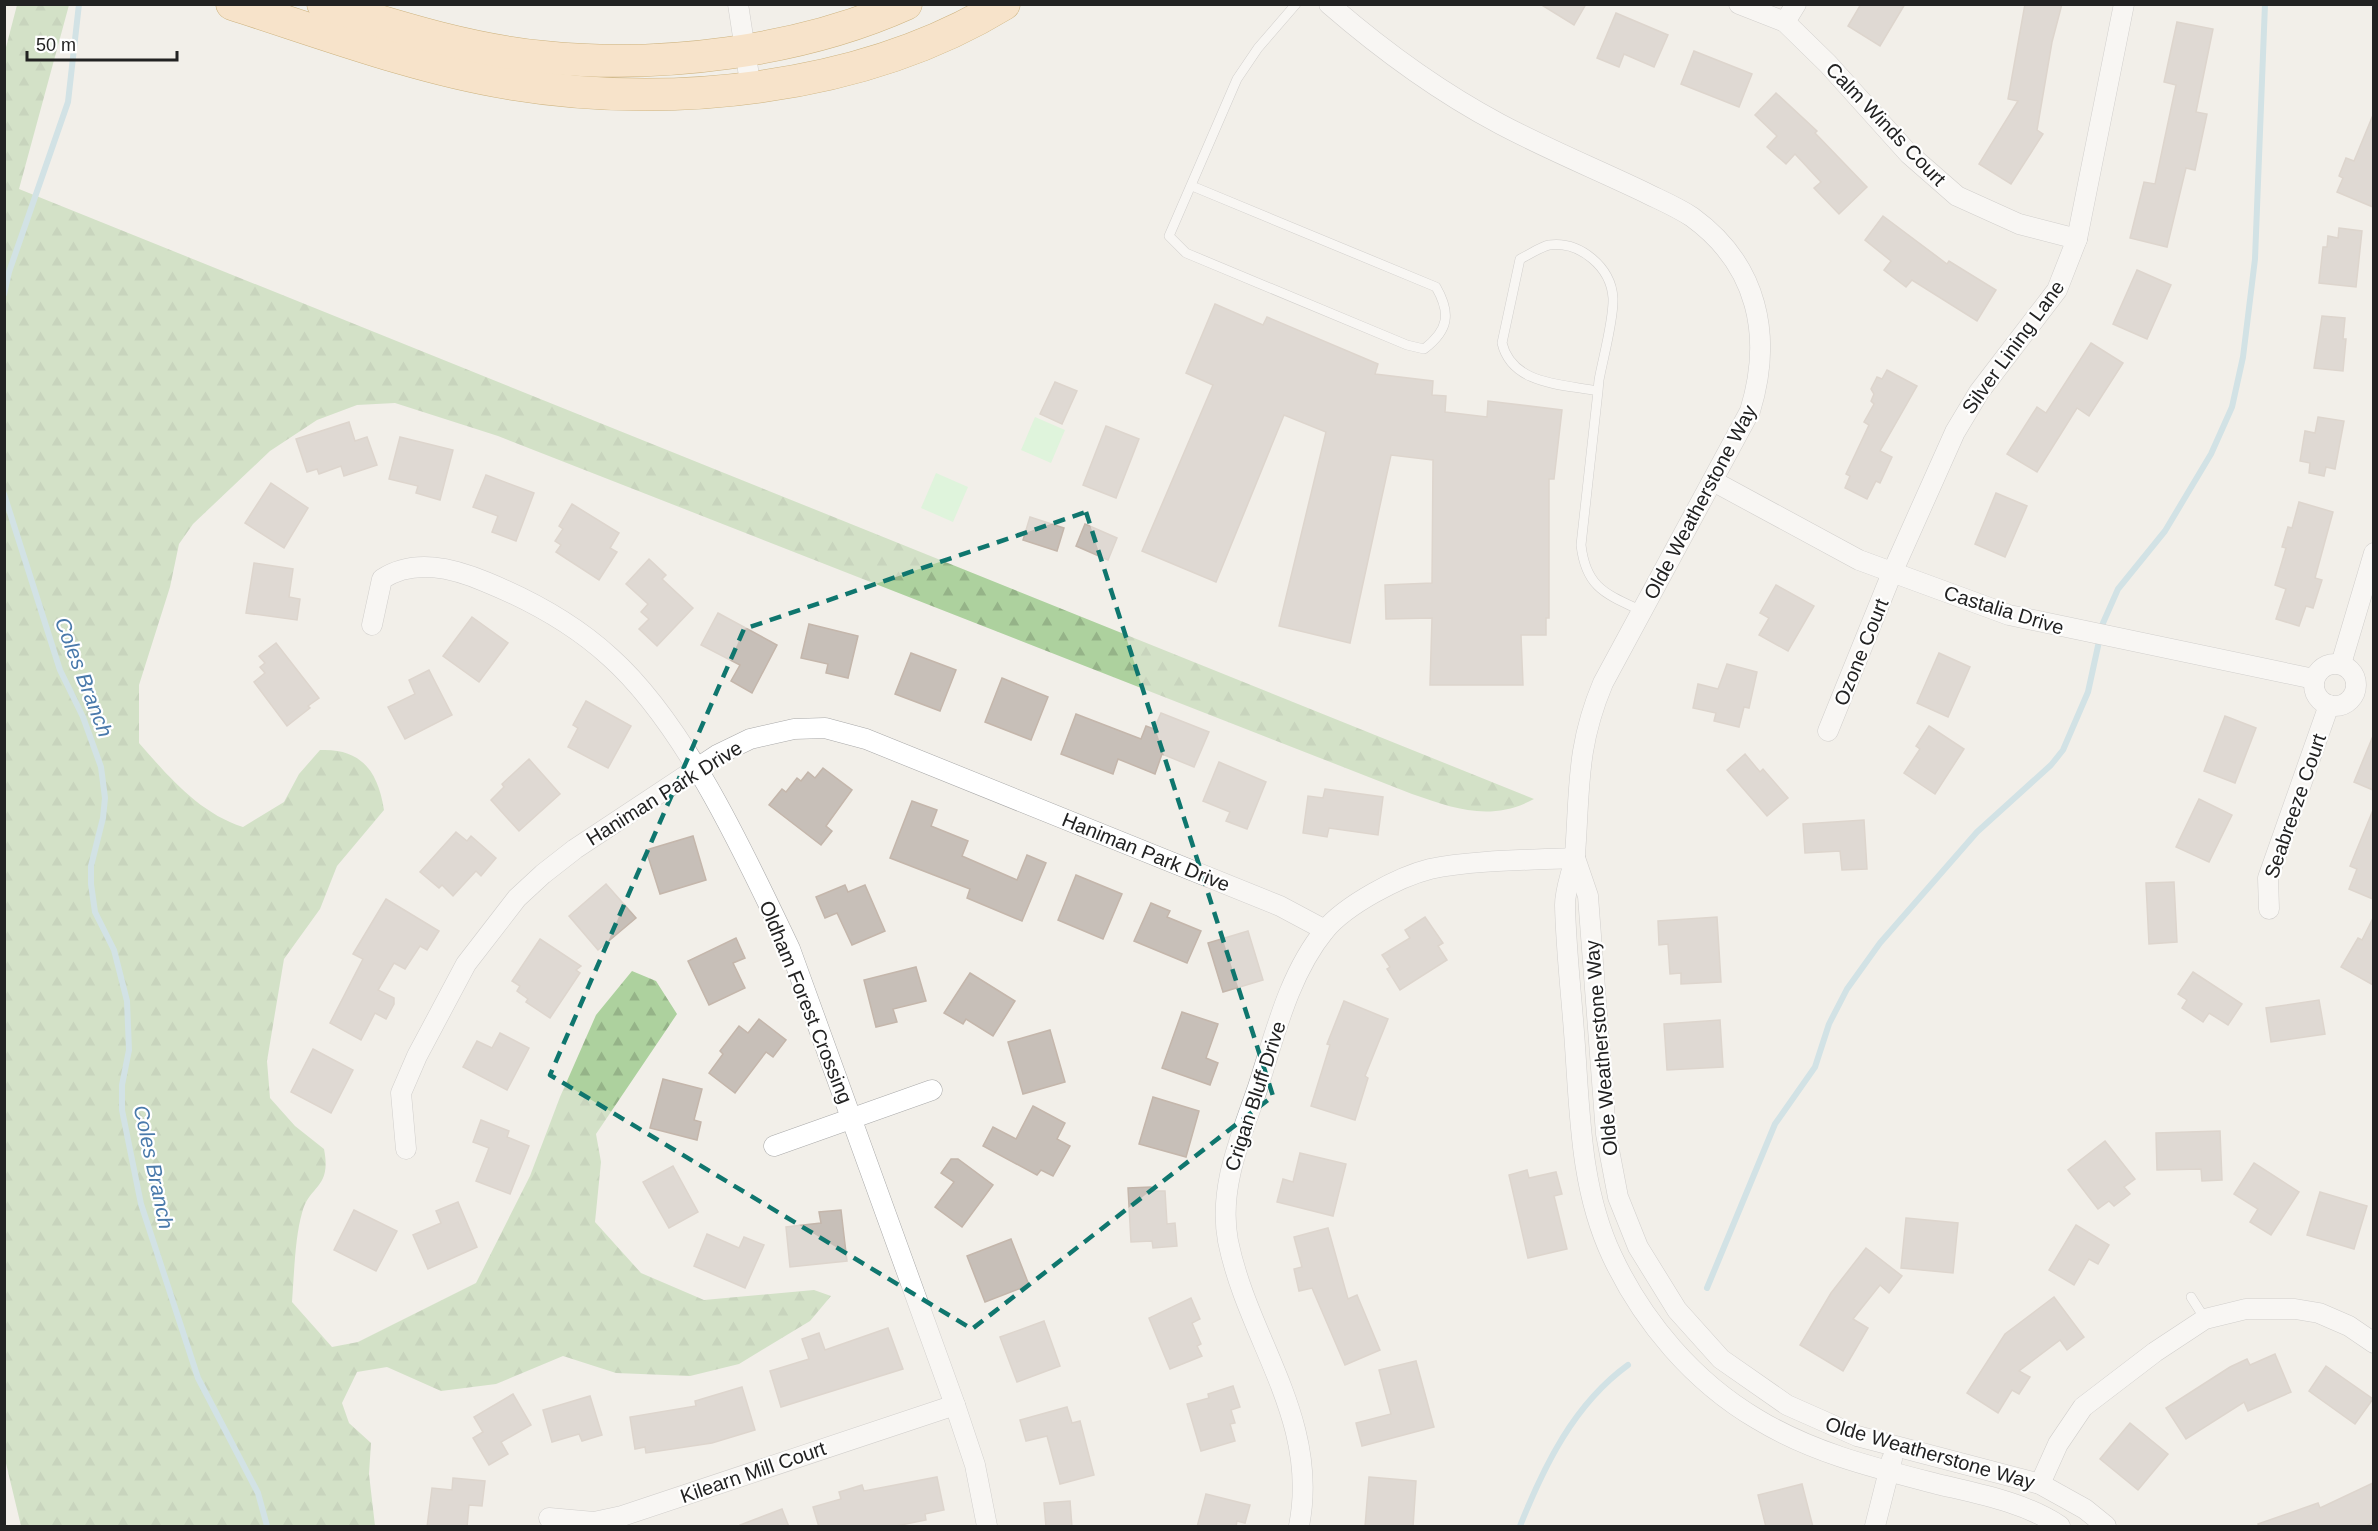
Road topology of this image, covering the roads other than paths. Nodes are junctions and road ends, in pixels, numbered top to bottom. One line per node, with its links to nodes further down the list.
1 (232, 4): 13 (main road)
2 (323, 4): 12 (main road)
3 (738, 4): 12 (street)
4 (906, 4): 12 (main road)
5 (1004, 4): 13 (main road)
6 (1296, 4): 14 (lane)
7 (1329, 4): 17 (street, Olde Weatherstone Way)
8 (1739, 4): 11 (street, Calm Winds Court)
9 (1796, 4): 11 (street)
10 (2124, 4): 15 (street, Silver Lining Lane)
11 (1785, 22): 15 (street, Calm Winds Court)
12 (745, 49): 13 (street)
13 (751, 89)
14 (1192, 186): 14 (lane)
15 (2077, 239): 19 (street, Silver Lining Lane)
16 (1598, 391): 16 (lane); 20 (lane)
17 (1713, 482): 19 (street, Castalia Drive); 20 (street, Olde Weatherstone Way)
18 (2373, 554): 22 (street)
19 (1892, 573): 23 (street, Castalia Drive); 26 (street, Ozone Court)
20 (1642, 611): 28 (street, Olde Weatherstone Way)
21 (372, 625): 27 (street, Oldham Forest Crossing)
22 (2341, 664): 23 (street); 24 (street)
23 (2314, 679): 25 (street)
24 (2365, 694): 25 (street)
25 (2329, 705): 29 (street, Seabreeze Court)
26 (1828, 731)
27 (695, 769): 30 (street, Haniman Park Drive); 32 (street, Oldham Forest Crossing); 34 (street, Haniman Park Drive)
28 (1575, 858): 30 (street, Crigan Bluff Drive); 39 (street, Olde Weatherstone Way); 40 (street, Olde Weatherstone Way)
29 (2269, 909)
30 (1325, 930): 44 (street, Crigan Bluff Drive)
31 (932, 1090): 32 (street, Oldham Forest Crossing)
32 (853, 1119): 33 (street, Oldham Forest Crossing); 38 (street, Oldham Forest Crossing)
33 (774, 1146)
34 (406, 1149)
35 (2191, 1297): 36 (lane)
36 (2205, 1320): 37 (street); 41 (street)
37 (2373, 1343)
38 (955, 1405): 42 (street, Kilearn Mill Court); 43 (street, Oldham Forest Crossing)
39 (1895, 1447): 40 (street); 41 (street, Olde Weatherstone Way)
40 (1889, 1472): 45 (street); 46 (street, Olde Weatherstone Way)
41 (2040, 1484): 47 (street, Olde Weatherstone Way)
42 (549, 1518)
43 (987, 1527)
44 (1299, 1527)
45 (1875, 1527)
46 (2060, 1527)
47 (2106, 1527)

